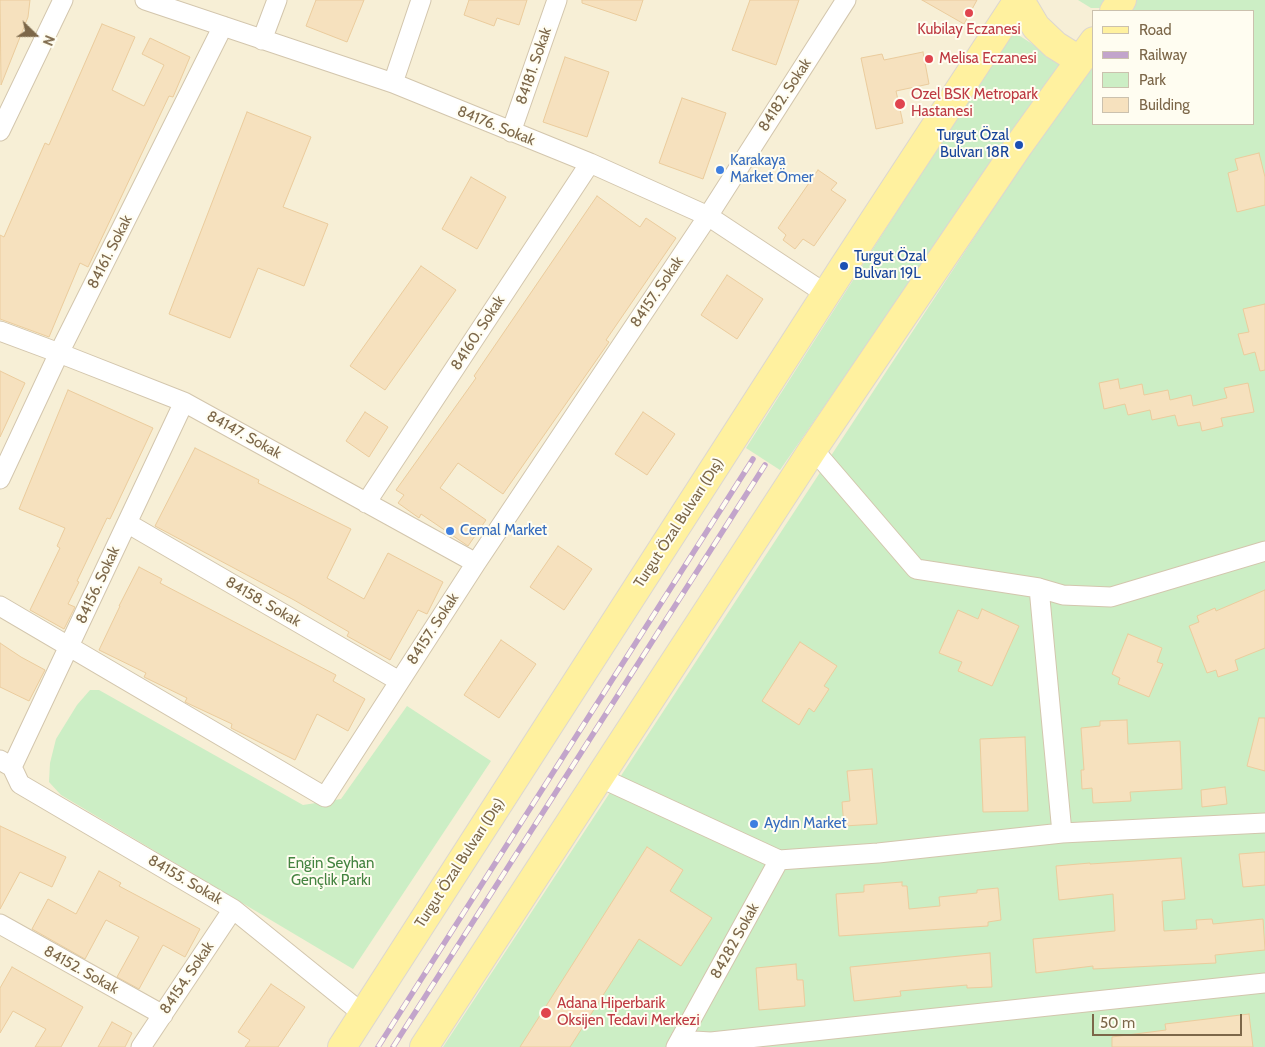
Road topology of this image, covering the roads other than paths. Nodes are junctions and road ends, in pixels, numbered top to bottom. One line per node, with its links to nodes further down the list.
1 (63, 0): 12 (street)
2 (145, 0): 8 (street, 84176. Sokak)
3 (277, 0): 9 (street)
4 (421, 0): 11 (street)
5 (557, 0): 13 (street, 84181. Sokak)
6 (846, 0): 15 (street, 84182. Sokak)
7 (1019, 0): 10 (main road); 16 (main road, Turgut Özal Bulvarı (Dış))
8 (223, 26): 9 (street, 84176. Sokak); 18 (street, 84161. Sokak)
9 (262, 40): 11 (street, 84176. Sokak)
10 (1088, 49): 20 (main road)
11 (393, 83): 13 (street, 84176. Sokak)
12 (0, 131)
13 (511, 132): 14 (street, 84176. Sokak)
14 (590, 163): 15 (street, 84176. Sokak); 22 (street, 84160. Sokak)
15 (708, 216): 16 (street, 84176. Sokak); 25 (street, 84157. Sokak)
16 (826, 294): 38 (main road, Turgut Özal Bulvarı (Dış))
17 (0, 331): 18 (street, 84147. Sokak)
18 (59, 353): 19 (street, 84147. Sokak); 21 (street, 84161. Sokak)
19 (184, 402): 22 (street, 84147. Sokak); 23 (street, 84156. Sokak)
20 (813, 449): 26 (street); 31 (main road)
21 (0, 479)
22 (366, 502): 25 (street, 84147. Sokak)
23 (127, 523): 28 (street, 84156. Sokak); 29 (street, 84158. Sokak)
24 (1265, 552): 26 (street)
25 (476, 564): 29 (street, 84157. Sokak)
26 (1039, 588): 33 (street)
27 (0, 606): 28 (street)
28 (69, 648): 29 (street, 84157. Sokak); 30 (street, 84156. Sokak)
29 (399, 682)
30 (6, 764): 35 (street, 84155. Sokak)
31 (599, 777): 34 (street); 43 (main road)
32 (1265, 823): 33 (street)
33 (1062, 833): 34 (street)
34 (779, 860): 40 (street, 84282 Sokak)
35 (233, 909): 38 (street, 84155. Sokak); 39 (street, 84154. Sokak)
36 (0, 924): 39 (street, 84152. Sokak)
37 (1265, 983): 40 (street)
38 (363, 1014): 42 (main road, Turgut Özal Bulvarı (Dış))
39 (162, 1015): 41 (street, 84154. Sokak)
40 (679, 1042)
41 (141, 1047)
42 (342, 1047)
43 (424, 1047)

